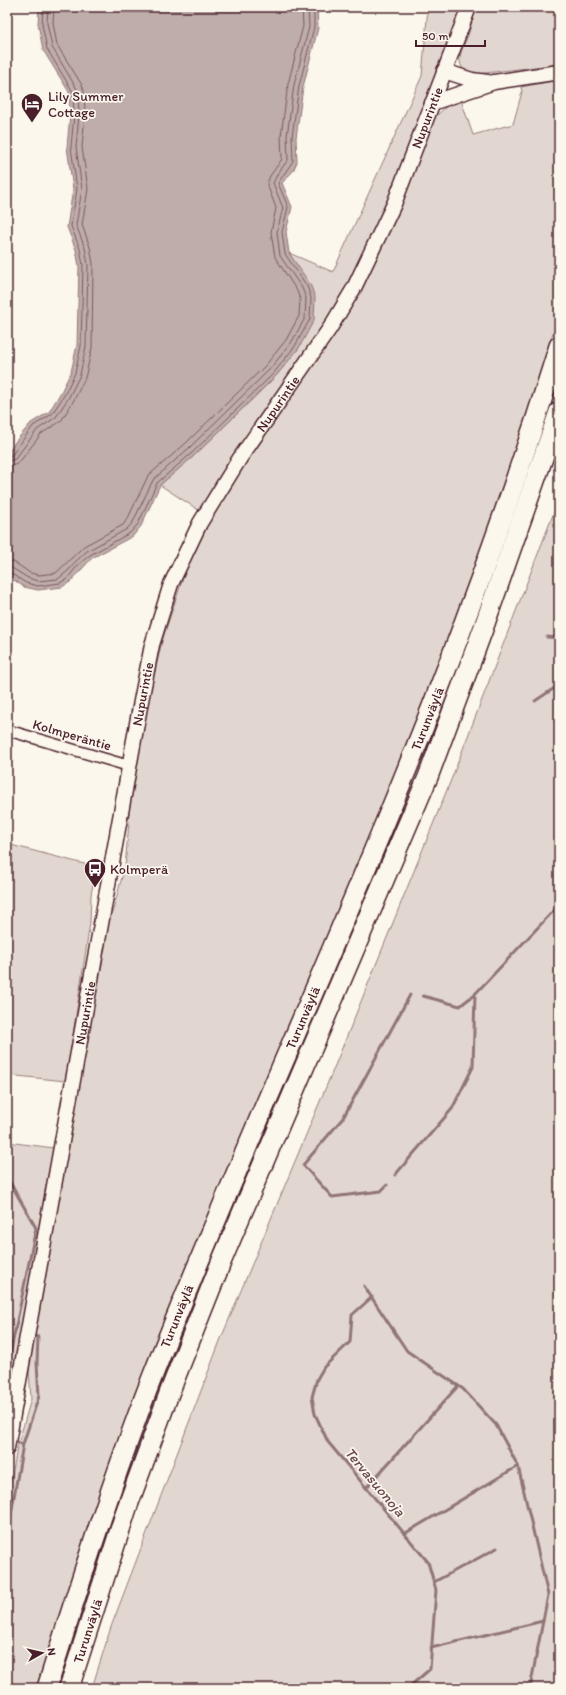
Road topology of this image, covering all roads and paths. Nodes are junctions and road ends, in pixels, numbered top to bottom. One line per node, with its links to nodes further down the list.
1 (468, 7): 2 (main road, Nupurintie)
2 (444, 71): 4 (main road); 5 (main road, Nupurintie)
3 (559, 72): 4 (main road)
4 (494, 82): 5 (main road)
5 (432, 103): 9 (main road, Nupurintie)
6 (559, 346): 11 (highway, Turunväylä)
7 (559, 412): 12 (highway, Turunväylä)
8 (7, 730): 9 (street, Kolmperäntie)
9 (129, 766): 10 (main road, Nupurintie)
10 (7, 1448)
11 (47, 1688)
12 (69, 1688)

